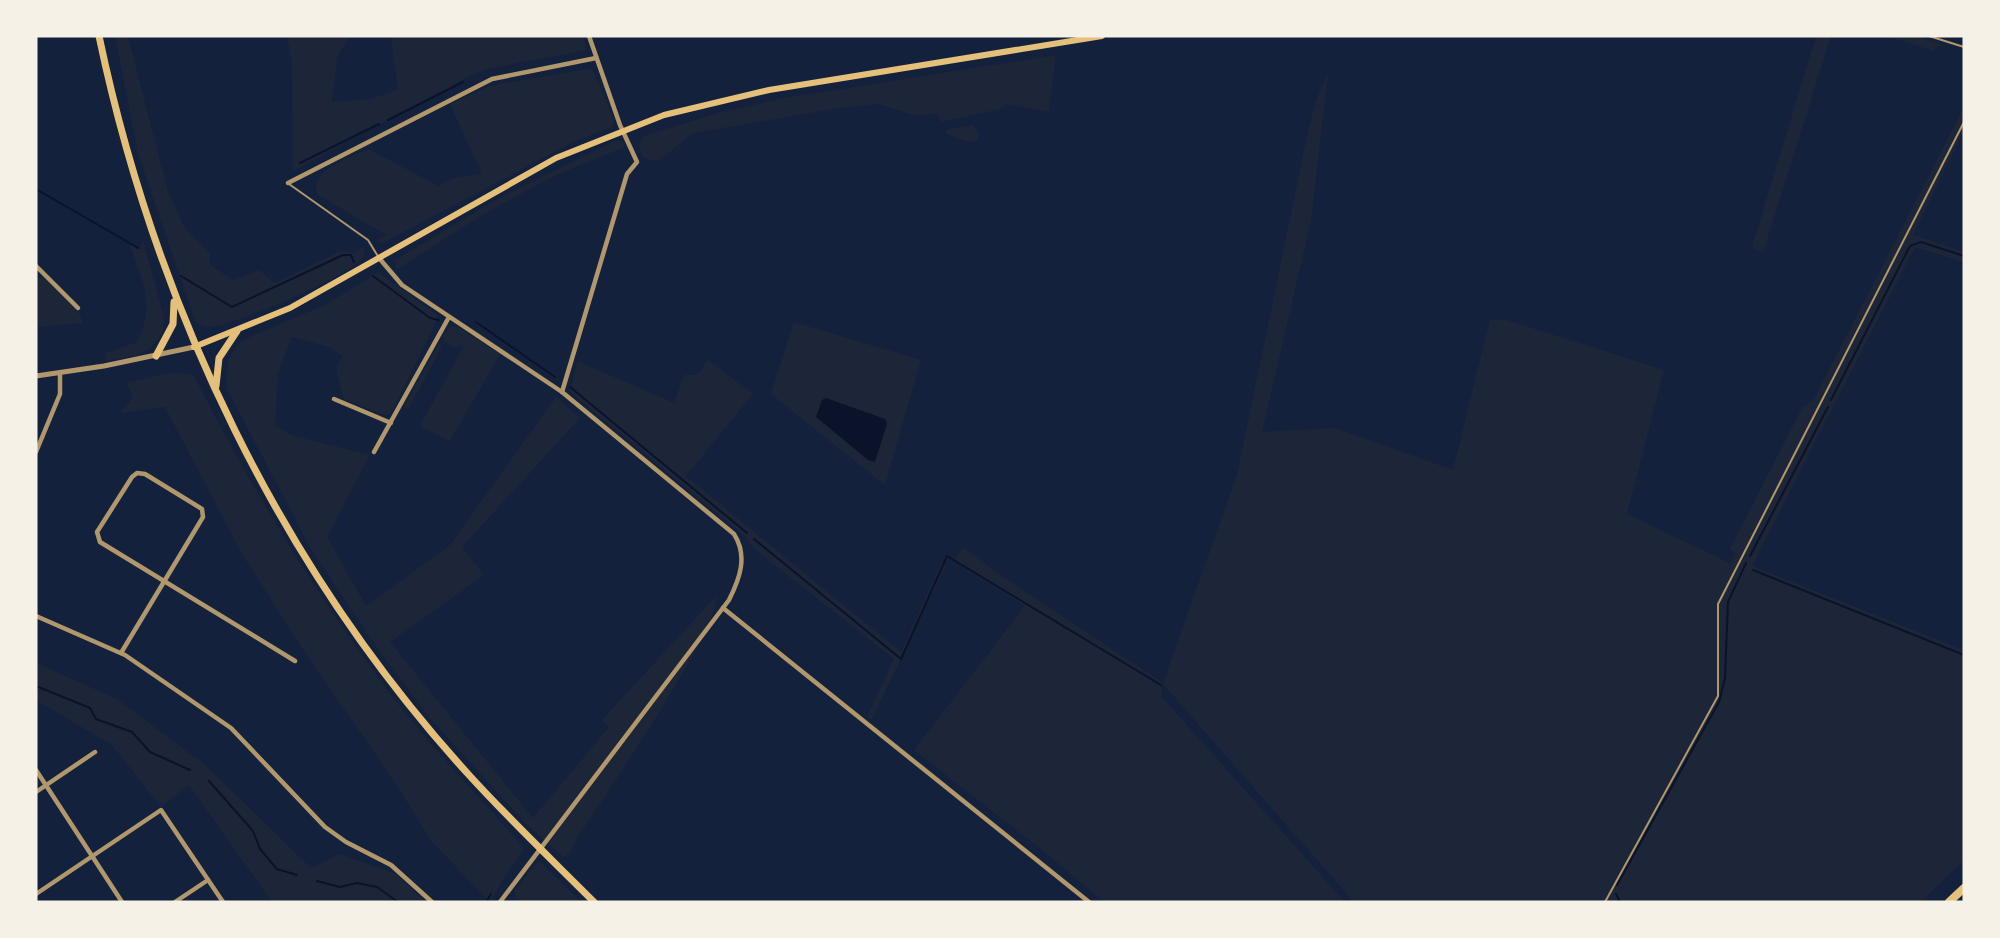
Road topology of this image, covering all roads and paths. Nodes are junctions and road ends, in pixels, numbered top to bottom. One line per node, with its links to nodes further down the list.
1 (99, 36): 12 (main road)
2 (589, 36): 6 (street)
3 (1102, 36): 8 (main road)
4 (1929, 36): 5 (lane)
5 (1964, 47)
6 (596, 58): 8 (street); 9 (street)
7 (1964, 122): 46 (lane)
8 (623, 130): 10 (main road); 21 (street)
9 (288, 183): 10 (lane)
10 (379, 258): 14 (street); 15 (main road)
11 (36, 266): 13 (street)
12 (174, 296): 16 (main road); 17 (main road)
13 (78, 309)
14 (449, 317): 21 (street); 23 (street)
15 (237, 331): 16 (main road); 20 (main road)
16 (194, 347): 17 (street); 20 (main road)
17 (156, 356): 18 (street)
18 (60, 373): 19 (street); 24 (street)
19 (36, 376)
20 (216, 389): 44 (main road)
21 (562, 392): 27 (street)
22 (334, 399): 23 (street)
23 (391, 423): 25 (street)
24 (36, 452)
25 (375, 452)
26 (164, 582): 26 (street); 29 (street); 30 (street)
27 (723, 608): 43 (street); 45 (street)
28 (36, 616): 29 (street)
29 (121, 653): 42 (street)
30 (295, 661)
31 (95, 752): 33 (street)
32 (36, 770): 33 (street)
33 (46, 785): 34 (street); 35 (street)
34 (36, 792)
35 (92, 857): 36 (street); 38 (street); 39 (street)
36 (208, 880): 40 (street); 41 (street)
37 (1964, 888): 47 (highway)
38 (36, 894)
39 (122, 902)
40 (176, 902)
41 (223, 902)
42 (432, 902)
43 (500, 902)
44 (594, 902)
45 (1089, 902)
46 (1605, 902)
47 (1948, 902)

